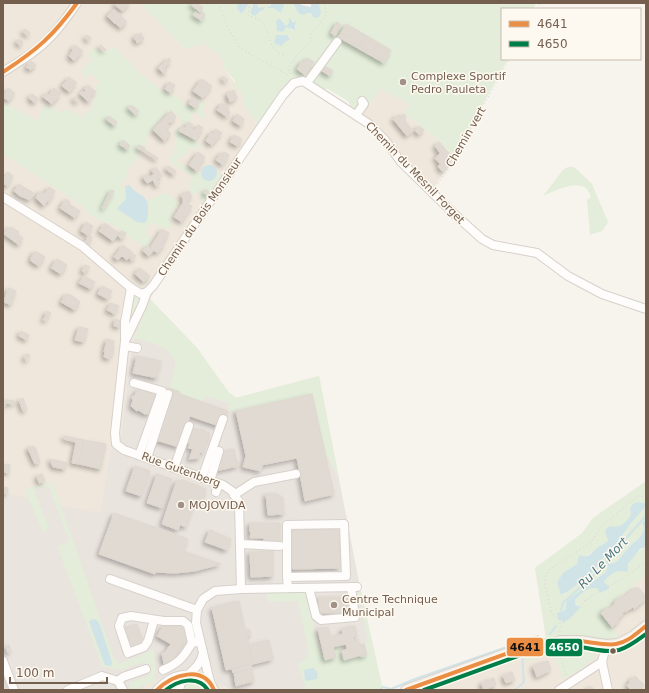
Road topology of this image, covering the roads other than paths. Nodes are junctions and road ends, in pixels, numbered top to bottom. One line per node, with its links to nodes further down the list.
1 (77, 3): 3 (street)
2 (337, 42): 4 (street)
3 (3, 72)
4 (307, 83): 6 (street, Chemin du Mesnil Forget); 9 (street, Chemin du Bois Monsieur)
5 (362, 101): 6 (street)
6 (356, 115): 10 (street, Chemin du Mesnil Forget)
7 (3, 197): 8 (street)
8 (131, 288): 9 (street); 11 (street)
9 (147, 292): 11 (street, Rue Gutenberg)
10 (646, 309)
11 (125, 344): 12 (street); 18 (street, Rue Gutenberg)
12 (137, 348)
13 (134, 383): 18 (street)
14 (168, 394): 18 (street)
15 (224, 419): 21 (street)
16 (188, 426): 19 (street)
17 (219, 451): 21 (street)
18 (144, 457): 19 (street, Rue Gutenberg)
19 (174, 468): 21 (street, Rue Gutenberg)
20 (296, 474): 24 (street)
21 (206, 479): 22 (street, Rue Gutenberg)
22 (219, 484): 23 (street); 24 (street, Rue Gutenberg)
23 (216, 492)
24 (234, 495): 25 (street)
25 (240, 544): 26 (street); 31 (street)
26 (280, 546)
27 (287, 576): 27 (street); 29 (street)
28 (110, 579): 32 (street)
29 (288, 588): 30 (street); 31 (street)
30 (309, 588): 30 (street)
31 (241, 589): 32 (street)
32 (197, 610): 35 (street)
33 (154, 620): 33 (street); 35 (street)
34 (646, 626): 36 (main road)
35 (196, 642): 37 (street); 41 (street)
36 (606, 645): 39 (street); 53 (main road)
37 (203, 652): 42 (street); 44 (street)
38 (3, 661): 46 (street)
39 (602, 662): 45 (street); 54 (street)
40 (146, 669): 43 (street)
41 (163, 670)
42 (188, 675): 44 (street); 49 (street); 51 (street)
43 (118, 680): 47 (street); 48 (street)
44 (210, 682): 52 (street)
45 (562, 688)
46 (14, 690)
47 (68, 690)
48 (123, 690)
49 (158, 690): 50 (street)
50 (175, 690)
51 (179, 690)
52 (214, 690)
53 (406, 690)
54 (608, 690)

